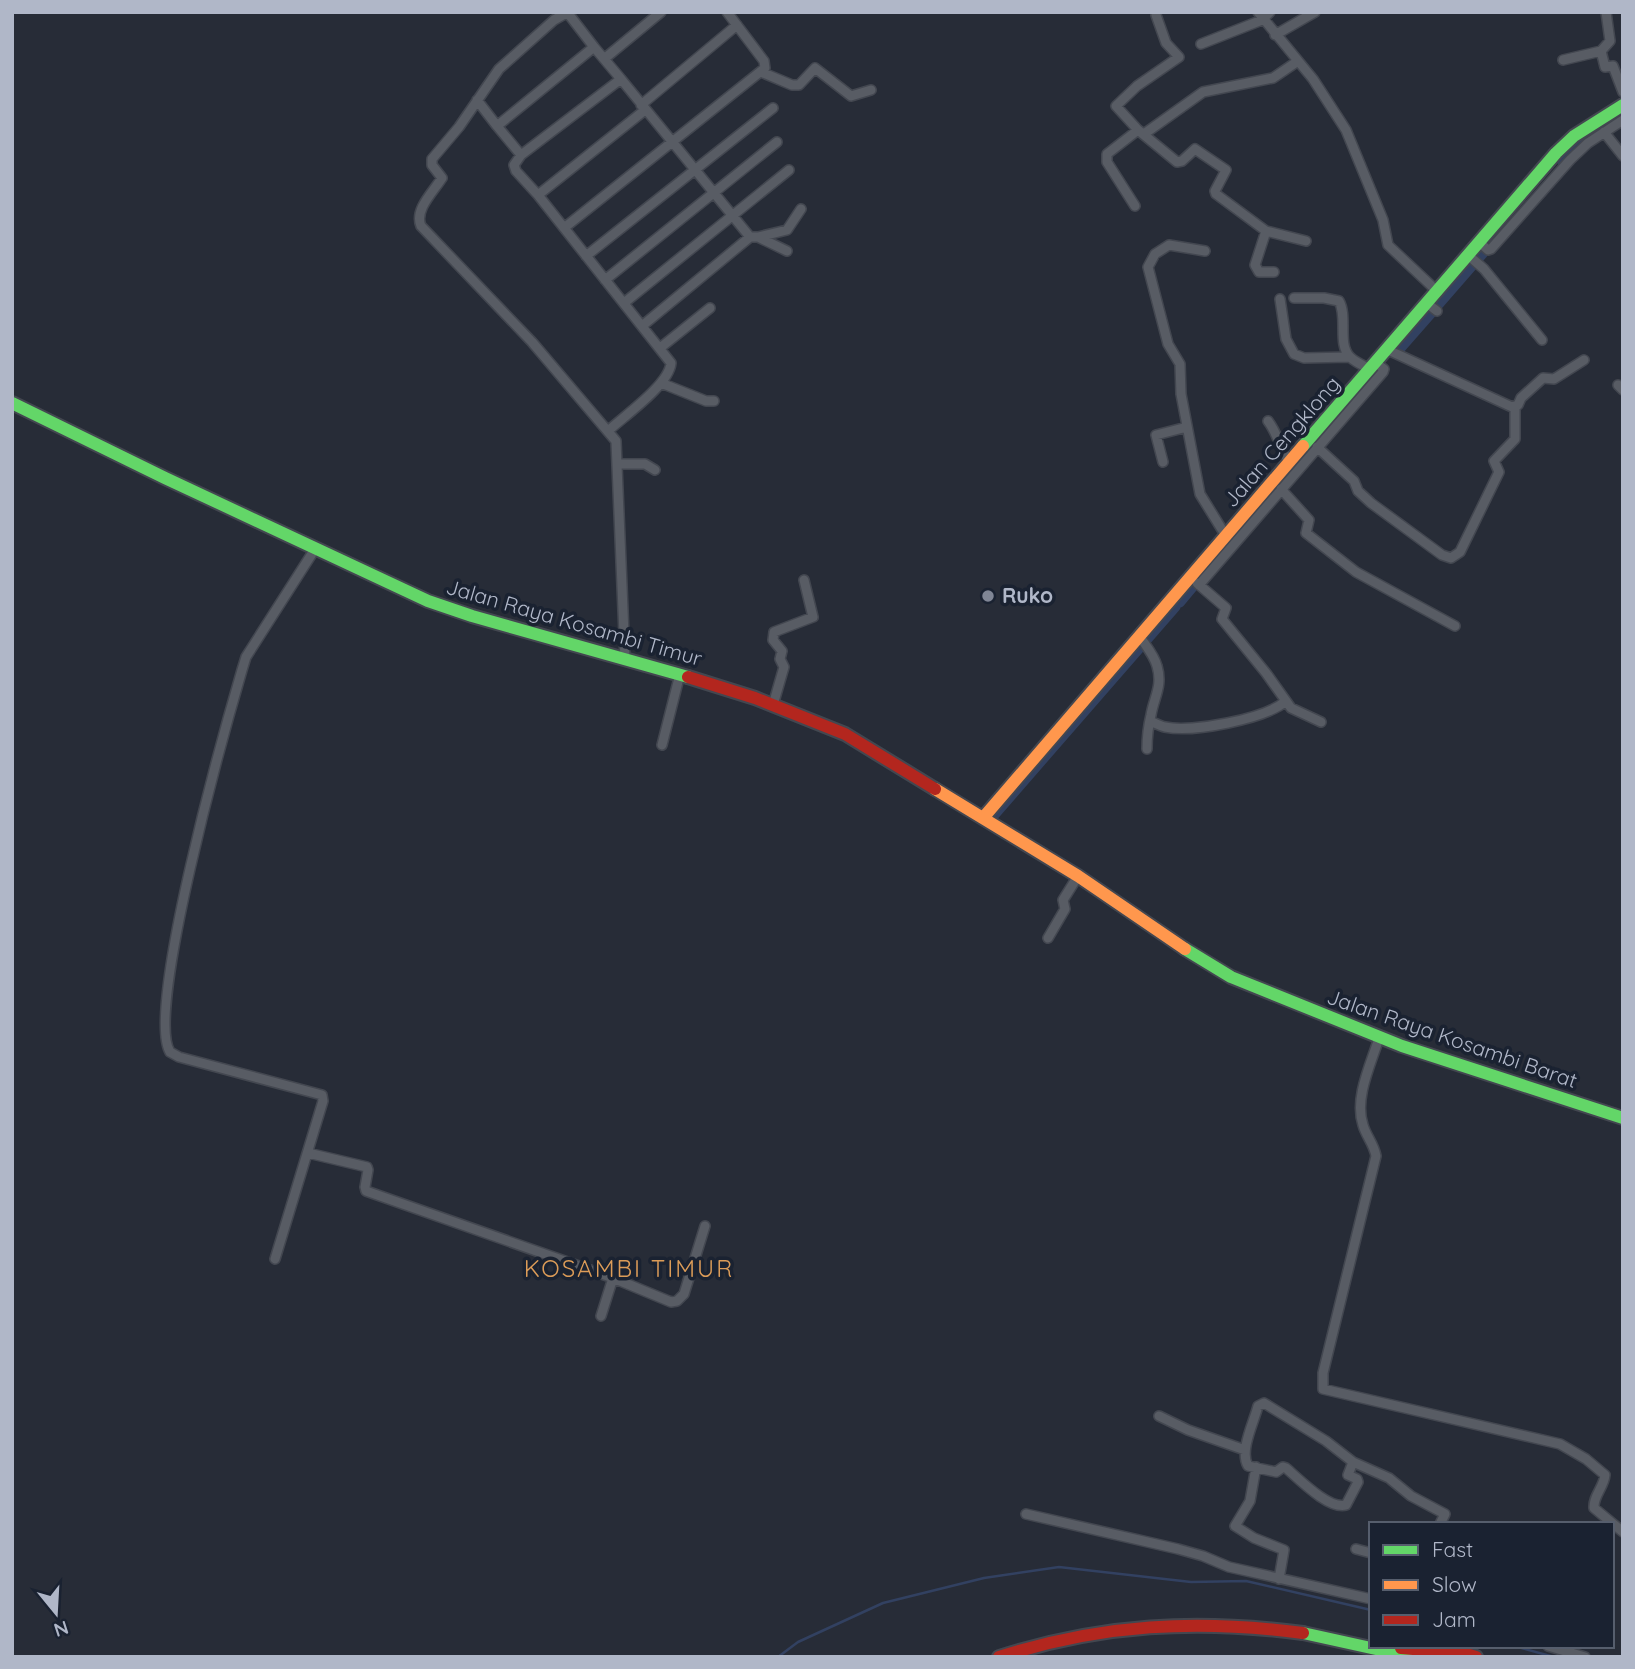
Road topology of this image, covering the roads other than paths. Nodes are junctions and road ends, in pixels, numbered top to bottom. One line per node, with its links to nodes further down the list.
1 (661, 12): 15 (street)
2 (727, 12): 10 (street)
3 (1270, 12): 9 (street)
4 (1315, 12): 11 (street)
5 (1606, 12): 14 (street)
6 (568, 13): 8 (street); 13 (street)
7 (1156, 15): 28 (street)
8 (557, 16): 22 (street)
9 (1260, 16): 11 (street); 12 (street)
10 (737, 25): 18 (street); 24 (street)
11 (1275, 35): 17 (street)
12 (1201, 44)
13 (594, 47): 15 (street); 27 (street)
14 (1601, 51): 16 (street); 21 (street)
15 (604, 59): 19 (street)
16 (1563, 60)
17 (1298, 61): 28 (street); 52 (street)
18 (763, 70): 20 (street); 31 (street)
19 (621, 79): 24 (street); 32 (street)
20 (871, 90)
21 (1623, 92)
22 (477, 100): 27 (street); 71 (street)
23 (1623, 105): 45 (main road, Jalan Cengklong)
24 (643, 108): 31 (street); 37 (street)
25 (773, 108): 34 (street)
26 (1623, 120): 29 (street)
27 (497, 126): 32 (street)
28 (1141, 132): 38 (street); 42 (street)
29 (1604, 132): 33 (street); 45 (street)
30 (777, 142): 36 (street)
31 (671, 143): 34 (street); 41 (street)
32 (521, 155): 37 (street)
33 (1623, 156)
34 (694, 170): 36 (street); 48 (street)
35 (789, 170): 40 (street)
36 (713, 193): 40 (street); 51 (street)
37 (538, 195): 41 (street)
38 (1135, 206)
39 (801, 209): 43 (street)
40 (733, 216): 43 (street); 55 (street)
41 (564, 228): 48 (street)
42 (1266, 231): 44 (street); 50 (street)
43 (754, 237): 46 (street); 57 (street)
44 (1306, 241)
45 (1483, 245): 49 (main road, Jalan Cengklong)
46 (787, 251)
47 (1205, 251): 70 (street)
48 (586, 256): 51 (street)
49 (1473, 260): 52 (main road, Jalan Cengklong); 58 (street)
50 (1274, 272)
51 (605, 279): 55 (street)
52 (1438, 292): 60 (main road, Jalan Cengklong)
53 (1294, 298): 61 (street)
54 (1280, 299): 61 (street)
55 (624, 303): 57 (street)
56 (710, 308): 59 (street)
57 (642, 326): 59 (street)
58 (1542, 340)
59 (660, 348): 64 (street)
60 (1388, 350): 63 (main road, Jalan Cengklong); 67 (street)
61 (1350, 357): 63 (street)
62 (1584, 360): 67 (street)
63 (1377, 366): 68 (main road, Jalan Cengklong)
64 (661, 383): 65 (street); 71 (street)
65 (715, 401)
66 (12, 403): 79 (main road, Jalan Raya Kosambi Timur)
67 (1515, 407): 72 (street)
68 (1340, 413): 72 (street); 73 (main road, Jalan Cengklong)
69 (1268, 421): 73 (street)
70 (1188, 427): 74 (street); 78 (street)
71 (608, 431): 75 (street)
72 (1317, 447): 73 (street)
73 (1298, 458): 77 (street); 78 (main road, Jalan Cengklong)
74 (1163, 462)
75 (618, 464): 76 (street); 84 (street)
76 (655, 470)
77 (1281, 489): 81 (street); 82 (street)
78 (1226, 536): 81 (main road, Jalan Cengklong)
79 (315, 549): 84 (main road, Jalan Raya Kosambi Timur); 97 (street)
80 (804, 580): 87 (street)
81 (1195, 581): 83 (main road, Jalan Cengklong); 86 (street)
82 (1455, 626)
83 (1143, 641): 88 (street); 92 (main road, Jalan Cengklong)
84 (625, 659): 85 (main road, Jalan Raya Kosambi Timur)
85 (680, 674): 87 (main road, Jalan Raya Kosambi Timur); 90 (street)
86 (1286, 701): 88 (street); 89 (street)
87 (773, 705): 92 (main road, Jalan Raya Kosambi Timur)
88 (1150, 721): 91 (street)
89 (1321, 722)
90 (662, 745)
91 (1147, 749)
92 (983, 818): 93 (main road, Jalan Raya Kosambi Barat)
93 (1078, 876): 94 (street); 95 (main road, Jalan Raya Kosambi Barat)
94 (1048, 938)
95 (1379, 1038): 96 (main road, Jalan Raya Kosambi Barat); 108 (street)
96 (1623, 1118)
97 (308, 1153): 99 (street); 100 (street)
98 (705, 1226): 100 (street)
99 (275, 1259)
100 (612, 1278): 101 (street)
101 (601, 1316)
102 (1159, 1416): 103 (street)
103 (1245, 1450): 104 (street); 105 (street)
104 (1353, 1462): 105 (street); 107 (street)
105 (1256, 1467): 111 (street)
106 (1026, 1514): 111 (street)
107 (1441, 1522)
108 (1611, 1522)
109 (1356, 1549): 110 (street)
110 (1369, 1552)
111 (1279, 1579): 112 (street)
112 (1369, 1599)
113 (1369, 1646): 117 (main road)
114 (1378, 1648): 118 (main road)
115 (1396, 1648): 119 (main road)
116 (1555, 1648): 120 (street)
117 (999, 1657)
118 (1412, 1657)
119 (1476, 1657)
120 (1585, 1657)

